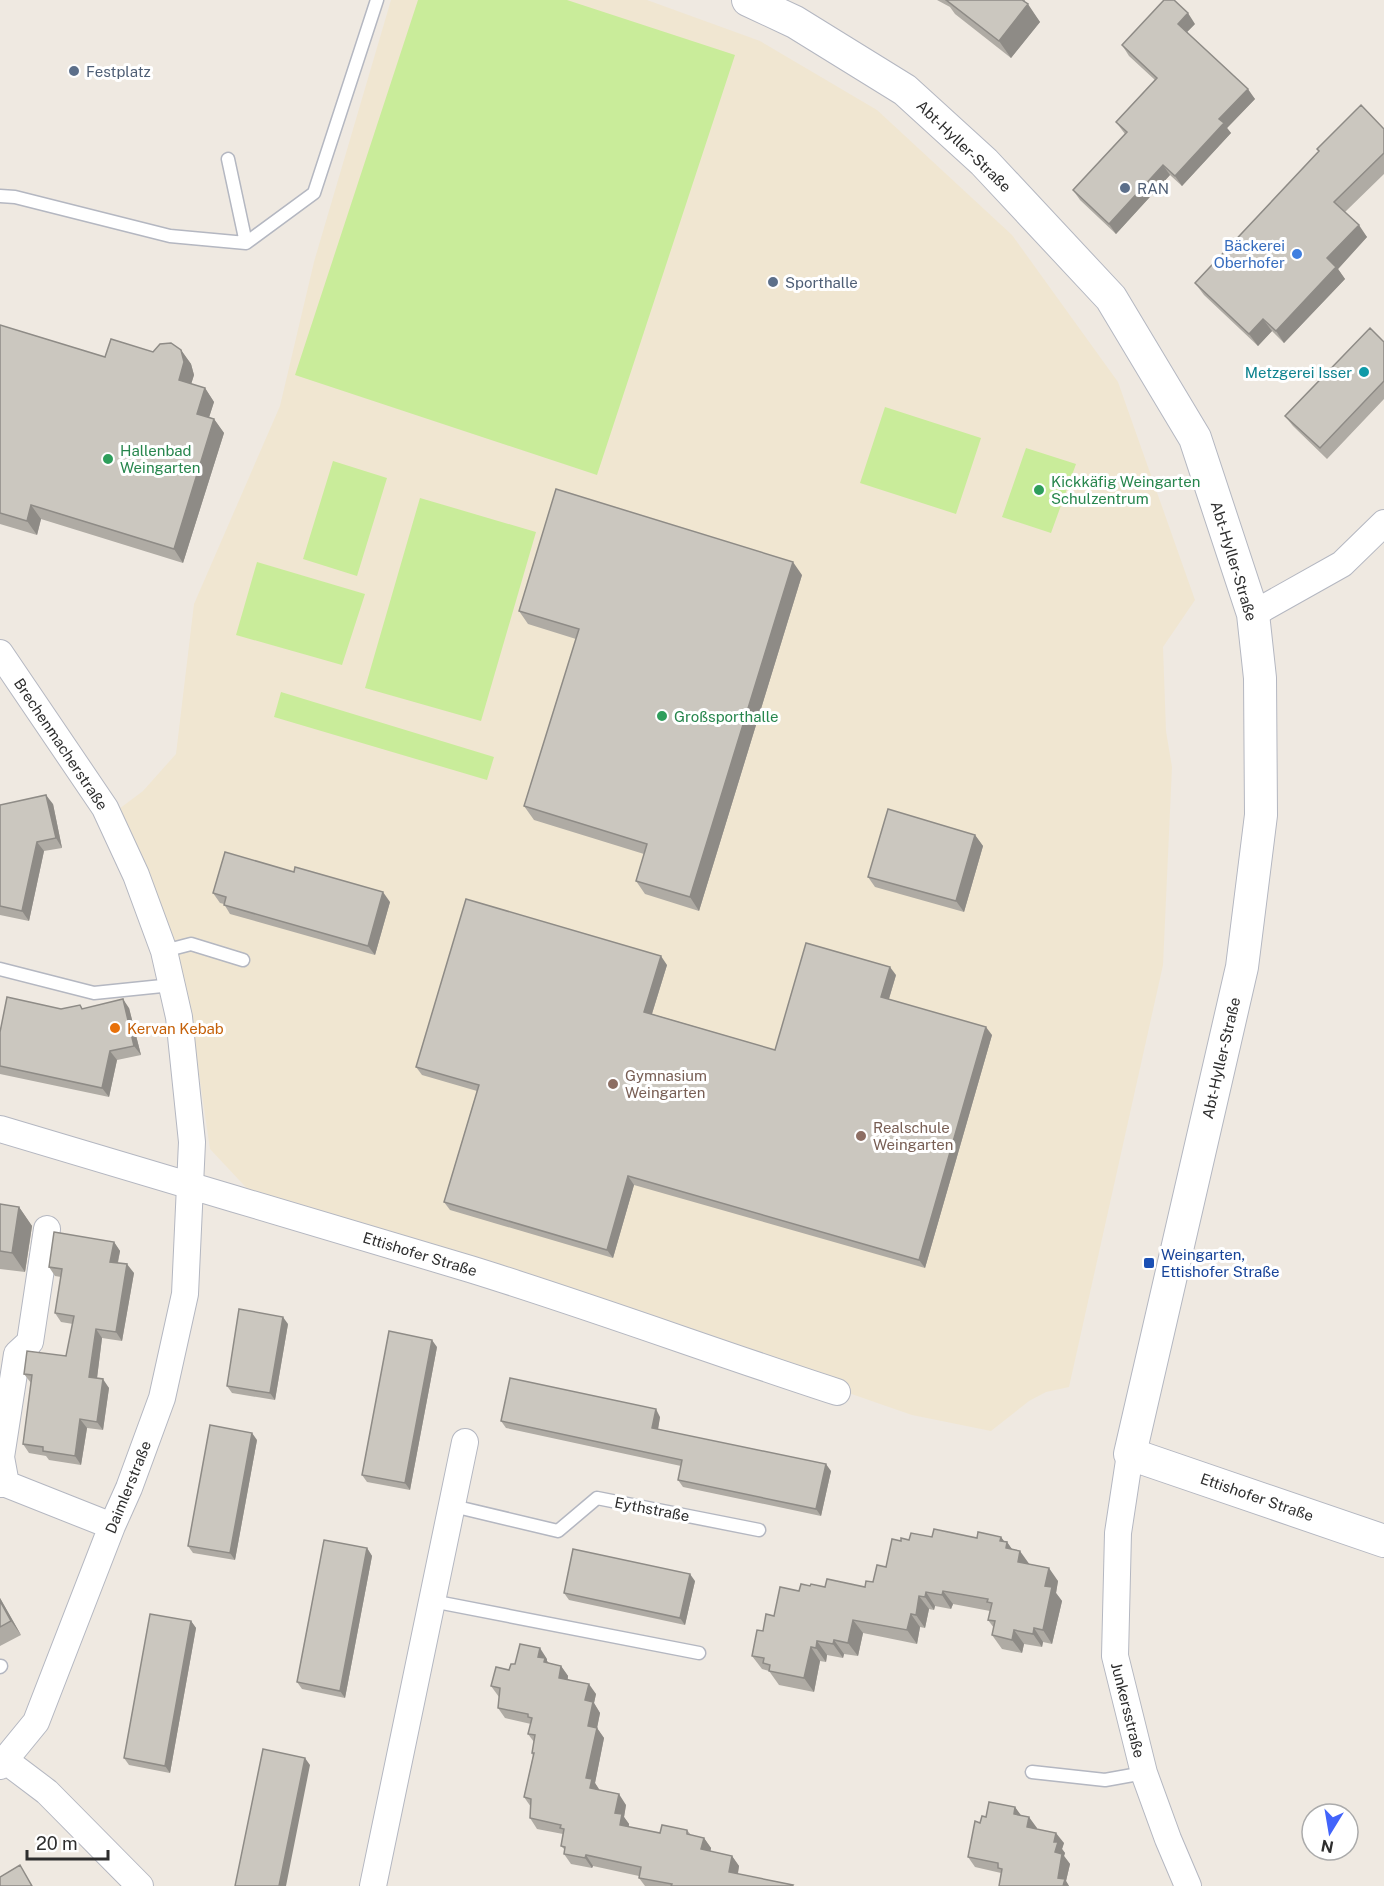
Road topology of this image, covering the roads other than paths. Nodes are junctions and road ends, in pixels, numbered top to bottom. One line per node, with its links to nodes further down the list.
1 (377, 0): 5 (lane)
2 (748, 0): 7 (street, Abt-Hyller-Straße)
3 (228, 159): 5 (lane)
4 (0, 196): 5 (lane)
5 (246, 243)
6 (1384, 523): 7 (street)
7 (1253, 614): 18 (street, Abt-Hyller-Straße)
8 (0, 653): 9 (street, Brechenmacherstraße)
9 (164, 951): 10 (lane); 12 (street, Brechenmacherstraße)
10 (243, 960)
11 (0, 969): 12 (lane)
12 (172, 985): 14 (street, Brechenmacherstraße)
13 (0, 1129): 14 (street, Ettishofer Straße)
14 (189, 1187): 16 (street, Ettishofer Straße); 21 (street, Daimlerstraße)
15 (47, 1230): 19 (street)
16 (837, 1392)
17 (465, 1442): 20 (street)
18 (1130, 1454): 23 (street, Ettishofer Straße); 28 (street, Junkersstraße)
19 (3, 1484): 21 (street)
20 (453, 1506): 22 (lane, Eythstraße); 24 (street)
21 (112, 1526): 26 (street, Daimlerstraße)
22 (759, 1530)
23 (1384, 1541)
24 (432, 1602): 25 (lane); 30 (street)
25 (699, 1653)
26 (3, 1764): 29 (street)
27 (1032, 1772): 28 (lane)
28 (1144, 1773): 31 (street, Junkersstraße)
29 (140, 1886)
30 (373, 1886)
31 (1188, 1886)

